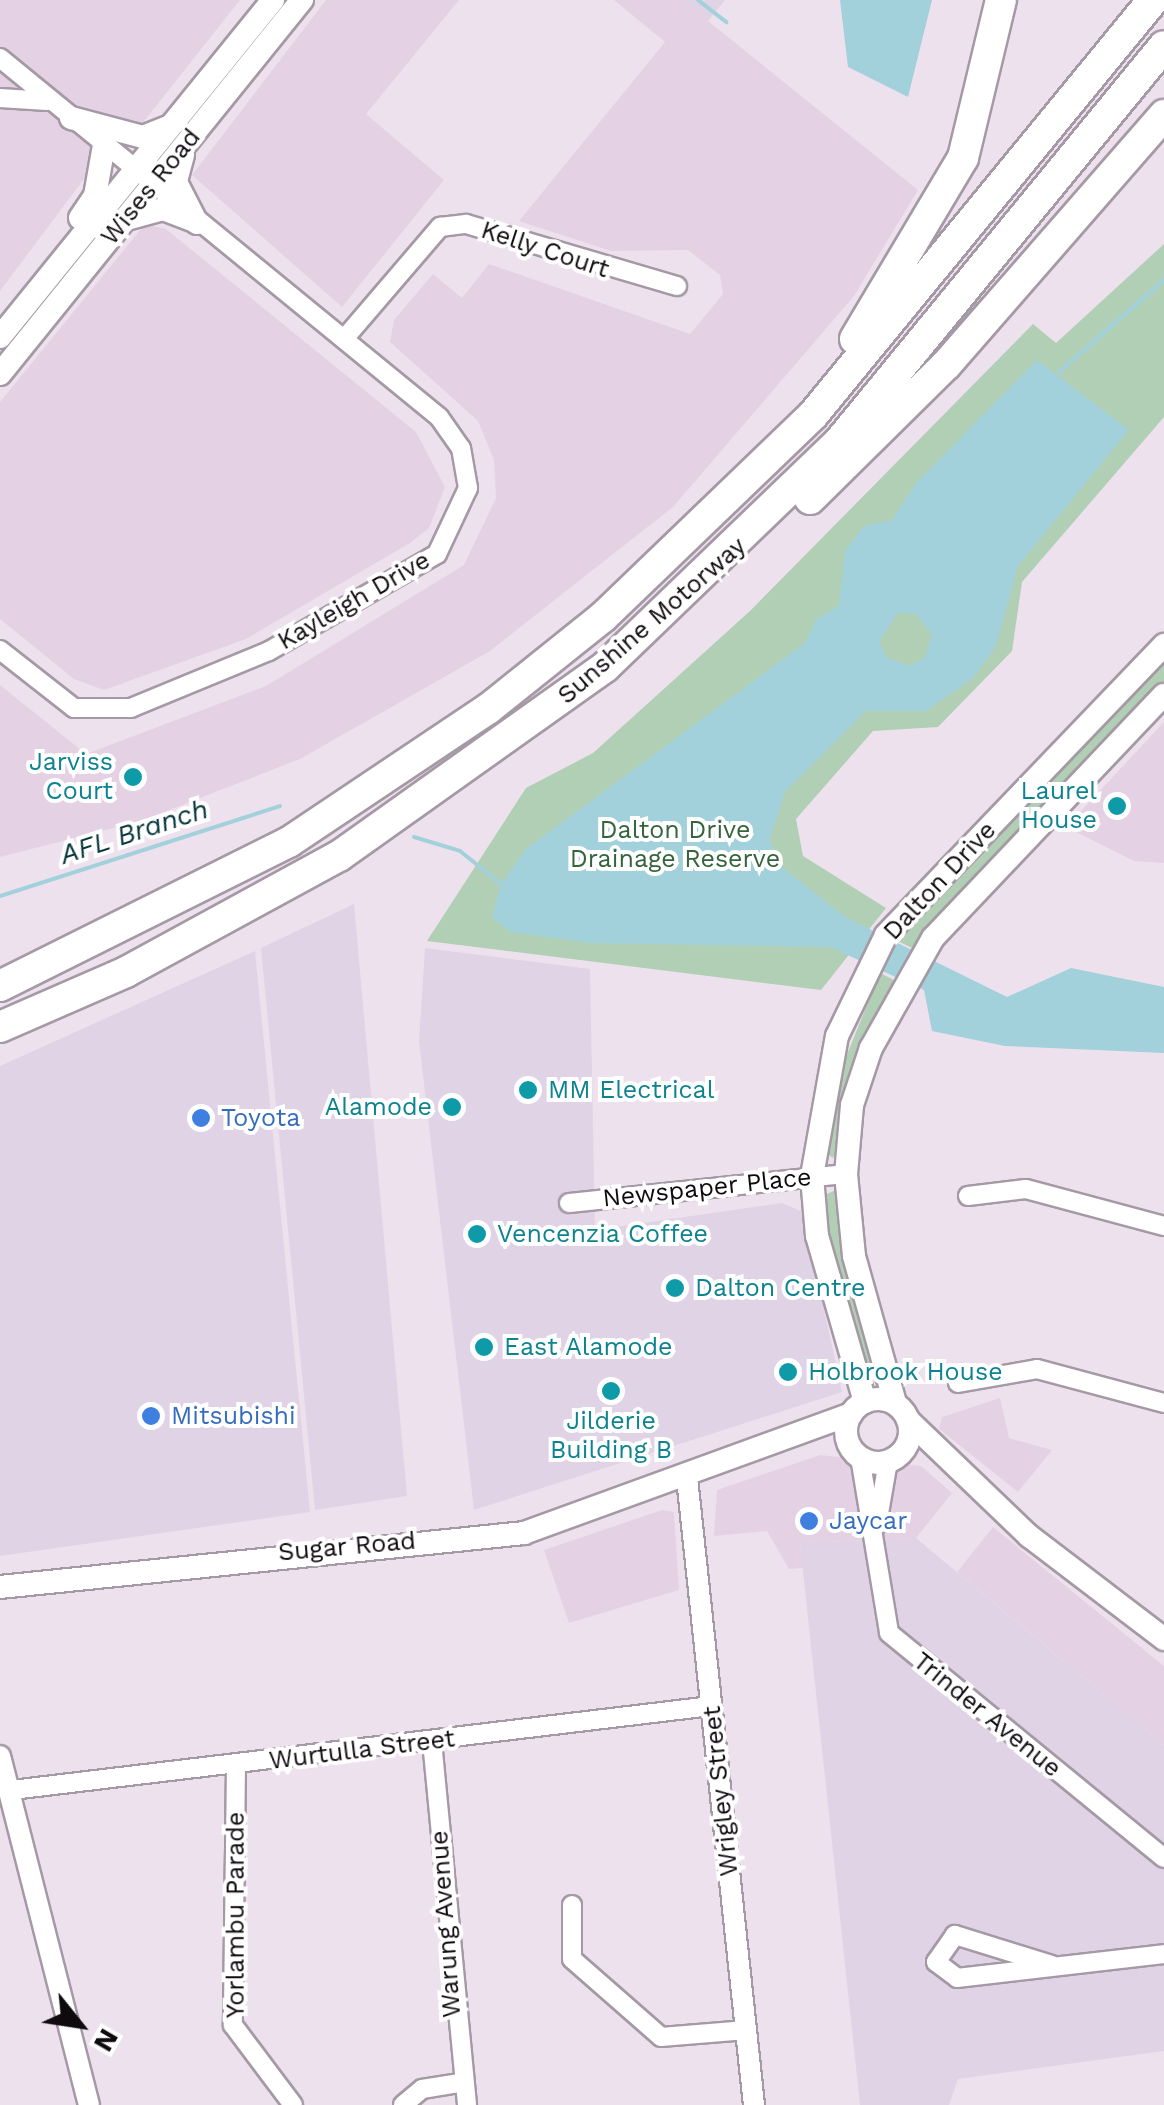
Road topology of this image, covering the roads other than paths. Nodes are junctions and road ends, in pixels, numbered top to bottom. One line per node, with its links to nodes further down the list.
1 (273, 0): 11 (main road, Wises Road)
2 (302, 0): 11 (main road, Wises Road)
3 (1001, 0): 21 (highway)
4 (1153, 0): 21 (highway, Sunshine Motorway)
5 (1164, 46): 22 (highway, Sunshine Motorway)
6 (0, 58): 8 (street, Kayleigh Drive)
7 (0, 98): 8 (street)
8 (48, 100): 10 (street, Kayleigh Drive)
9 (1164, 115): 22 (highway)
10 (71, 118): 11 (main road); 12 (street, Kayleigh Drive)
11 (182, 131): 13 (main road, Wises Road); 15 (main road)
12 (104, 145): 13 (street, Kayleigh Drive); 17 (main road)
13 (143, 180): 14 (main road, Wises Road); 15 (street, Kayleigh Drive); 17 (main road, Wises Road)
14 (124, 220): 15 (main road); 20 (main road, Wises Road)
15 (197, 222): 19 (street, Kayleigh Drive)
16 (677, 286): 19 (street, Kelly Court)
17 (39, 289): 18 (main road, Wises Road)
18 (0, 337)
19 (344, 339): 24 (street, Kayleigh Drive)
20 (0, 374)
21 (813, 415): 26 (highway, Sunshine Motorway)
22 (692, 590): 27 (highway, Sunshine Motorway)
23 (1164, 645): 29 (main road, Dalton Drive)
24 (0, 650)
25 (1164, 695): 28 (main road, Dalton Drive)
26 (0, 986)
27 (0, 1027)
28 (846, 1174): 29 (street, Newspaper Place); 36 (main road, Dalton Drive)
29 (812, 1176): 31 (street, Newspaper Place); 35 (main road, Dalton Drive)
30 (968, 1196): 32 (street)
31 (568, 1203)
32 (1164, 1226)
33 (958, 1383): 34 (street)
34 (1164, 1403)
35 (858, 1408): 36 (main road); 37 (main road, Dalton Drive); 39 (main road)
36 (902, 1411): 38 (main road); 40 (main road)
37 (856, 1452): 38 (main road); 39 (main road); 41 (street, Trinder Avenue)
38 (896, 1455): 40 (main road); 41 (street, Trinder Avenue)
39 (688, 1478): 42 (main road, Sugar Road); 44 (street, Wrigley Street)
40 (965, 1478): 43 (main road)
41 (876, 1535): 49 (street, Trinder Avenue)
42 (0, 1588)
43 (1161, 1633)
44 (711, 1706): 45 (street, Wurtulla Street); 53 (street, Wrigley Street)
45 (432, 1741): 47 (street, Wurtulla Street); 54 (street, Warung Avenue)
46 (0, 1756): 48 (street)
47 (236, 1765): 48 (street, Wurtulla Street); 56 (street, Yorlambu Parade)
48 (12, 1790): 55 (street)
49 (1164, 1858)
50 (572, 1905): 53 (street)
51 (1164, 1954): 52 (street)
52 (1052, 1965): 52 (street)
53 (747, 2030): 59 (street, Wrigley Street)
54 (459, 2083): 57 (street); 58 (street, Warung Avenue)
55 (89, 2105)
56 (294, 2105)
57 (403, 2105)
58 (466, 2105)
59 (754, 2105)

